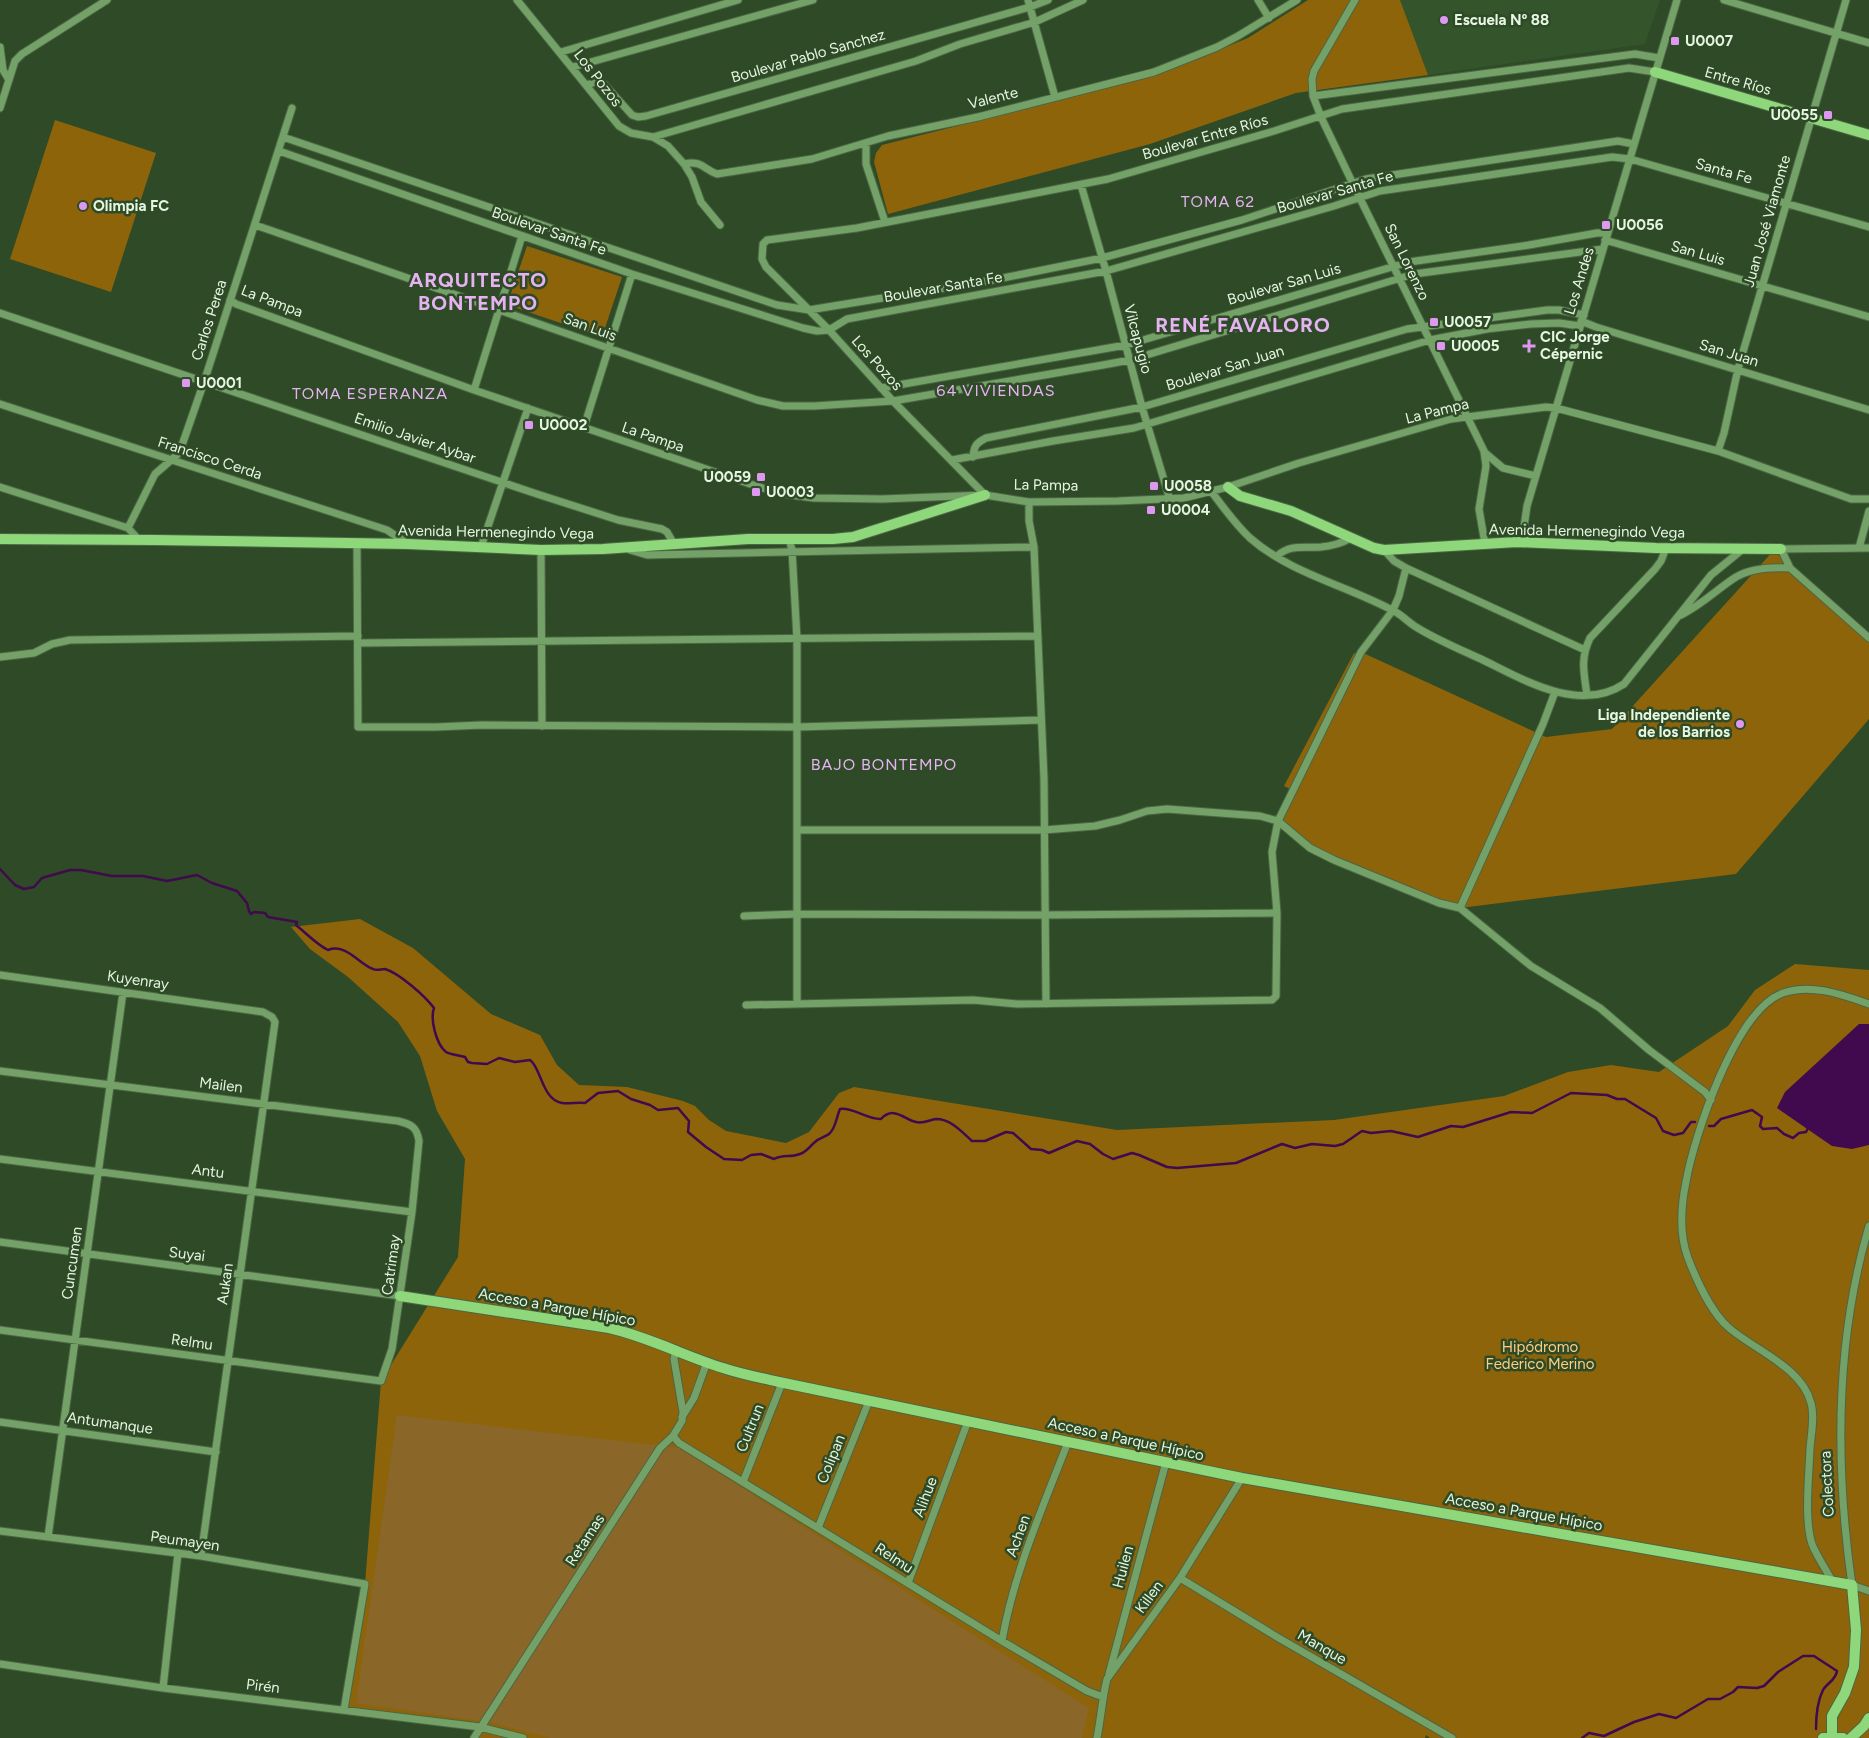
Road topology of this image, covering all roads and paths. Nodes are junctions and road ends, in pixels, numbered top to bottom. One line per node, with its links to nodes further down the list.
1 (107, 0): 23 (street)
2 (518, 0): 19 (street, Los Pozos)
3 (738, 0): 19 (street)
4 (813, 0): 21 (street)
5 (1048, 0): 13 (street, Boulevar Pablo Sanchez)
6 (1083, 0): 15 (street)
7 (1258, 0): 14 (street)
8 (1297, 0): 14 (street, Valente)
9 (1355, 0): 25 (street, San Lorenzo)
10 (1677, 0): 20 (street, Los Andes)
11 (1724, 0): 16 (street)
12 (1846, 0): 16 (street, Juan José Viamonte)
13 (1029, 4): 15 (street); 24 (street, Boulevar Pablo Sanchez)
14 (1269, 18): 26 (street, Valente)
15 (1035, 22): 26 (street); 32 (street)
16 (1836, 33): 17 (street); 30 (street, Juan José Viamonte)
17 (1869, 43)
18 (0, 47): 23 (street)
19 (560, 52): 21 (street, Los Pozos)
20 (1660, 58): 22 (street, Los Andes); 25 (street)
21 (573, 67): 24 (street, Los Pozos)
22 (1655, 72): 29 (street, Boulevar Entre Ríos); 30 (street, Entre Ríos); 35 (street, Los Andes)
23 (9, 80): 27 (street)
24 (587, 85): 32 (street, Los Pozos)
25 (1313, 96): 29 (street, San Lorenzo)
26 (1055, 97): 34 (street, Valente)
27 (0, 108)
28 (292, 108): 33 (street, Carlos Perea)
29 (1322, 117): 39 (street, San Lorenzo); 40 (street, Boulevar Entre Ríos)
30 (1811, 118): 31 (street, Entre Ríos); 42 (street, Juan José Viamonte)
31 (1869, 135)
32 (653, 136): 38 (street, Los Pozos)
33 (283, 137): 36 (street, Carlos Perea); 59 (street, Boulevar Santa Fe)
34 (866, 143): 38 (street, Valente); 43 (street)
35 (1634, 144): 37 (street, Los Andes); 39 (street, Boulevar Santa Fe)
36 (279, 151): 44 (street, Carlos Perea); 47 (street, Boulevar Santa Fe)
37 (1630, 159): 41 (street, Boulevar Santa Fe); 42 (street, Santa Fe); 48 (street, Los Andes)
38 (684, 164): 45 (street, Los Pozos)
39 (1353, 184): 41 (street, San Lorenzo); 51 (street, Boulevar Santa Fe)
40 (1081, 185): 43 (street, Boulevar Entre Ríos); 51 (street, Vilcapugio)
41 (1360, 198): 52 (street, San Lorenzo); 53 (street, Boulevar Santa Fe)
42 (1786, 202): 46 (street, Santa Fe); 56 (street, Juan José Viamonte)
43 (885, 222): 49 (street, Boulevar Entre Ríos)
44 (256, 225): 57 (street, Carlos Perea); 58 (street, San Luis)
45 (720, 225)
46 (1869, 227)
47 (522, 236): 54 (street, Boulevar Santa Fe); 58 (street)
48 (1606, 237): 50 (street, Los Andes); 52 (street, Boulevar San Luis); 56 (street, San Luis)
49 (763, 244): 59 (street, Los Pozos)
50 (1603, 250): 55 (street, Boulevar San Luis); 62 (street, Los Andes)
51 (1102, 258): 53 (street, Vilcapugio); 59 (street, Boulevar Santa Fe)
52 (1394, 266): 55 (street, San Lorenzo); 66 (street, Boulevar San Luis)
53 (1106, 271): 64 (street, Boulevar Santa Fe); 66 (street, Vilcapugio)
54 (632, 274): 64 (street, Boulevar Santa Fe); 67 (street)
55 (1400, 279): 63 (street, San Lorenzo); 68 (street, Boulevar San Luis)
56 (1762, 286): 61 (street, San Luis); 69 (street, Juan José Viamonte)
57 (230, 300): 70 (street, Carlos Perea); 72 (street, La Pampa)
58 (499, 308): 67 (street, San Luis); 72 (street)
59 (809, 310): 64 (street, Los Pozos)
60 (0, 312): 70 (street, Emilio Javier Aybar)
61 (1869, 317)
62 (1582, 321): 63 (street, Boulevar San Juan); 65 (street); 69 (street, San Juan); 77 (street, Los Andes)
63 (1423, 325): 65 (street, San Lorenzo); 76 (street, Boulevar San Juan)
64 (829, 330): 71 (street, Los Pozos)
65 (1430, 340): 79 (street, San Lorenzo); 80 (street)
66 (1126, 345): 68 (street, Vilcapugio); 71 (street, Boulevar San Luis)
67 (609, 349): 73 (street, San Luis); 81 (street)
68 (1130, 360): 73 (street, Boulevar San Luis); 76 (street, Vilcapugio)
69 (1738, 369): 78 (street, San Juan); 83 (street, Juan José Viamonte)
70 (204, 382): 85 (street, Carlos Perea); 88 (street, Emilio Javier Aybar)
71 (881, 388): 73 (street, Los Pozos)
72 (474, 390): 75 (street, La Pampa)
73 (893, 401): 86 (street, Los Pozos)
74 (0, 404): 85 (street, Francisco Cerda)
75 (528, 408): 81 (street, La Pampa); 88 (street)
76 (1142, 408): 80 (street, Vilcapugio); 84 (street, Boulevar San Juan)
77 (1556, 408): 79 (street, La Pampa); 83 (street, La Pampa); 87 (street, Los Andes)
78 (1869, 410)
79 (1468, 416): 82 (street, San Lorenzo); 90 (street, La Pampa)
80 (1148, 424): 84 (street); 94 (street, Vilcapugio)
81 (584, 427): 92 (street, La Pampa)
82 (1484, 451): 87 (street); 106 (street, San Lorenzo)
83 (1718, 451): 93 (street, La Pampa)
84 (973, 457): 86 (street)
85 (170, 460): 97 (street, Carlos Perea); 104 (street, Francisco Cerda)
86 (952, 460): 92 (street, Los Pozos)
87 (1536, 476): 102 (street, Los Andes)
88 (503, 482): 105 (street, Emilio Javier Aybar); 107 (street)
89 (0, 487): 97 (street)
90 (1228, 487): 91 (street, La Pampa); 98 (street, Avenida Hermenegindo Vega)
91 (1210, 491): 94 (street, La Pampa); 118 (street)
92 (985, 495): 95 (street, La Pampa); 100 (street, Avenida Hermenegindo Vega)
93 (1869, 499)
94 (1170, 500): 95 (street, La Pampa)
95 (1029, 502): 108 (street)
96 (1869, 511): 111 (street)
97 (128, 528): 101 (street)
98 (1351, 538): 117 (street, Avenida Hermenegindo Vega); 118 (street)
99 (0, 539): 101 (street, Avenida Hermenegindo Vega)
100 (789, 539): 105 (street, Avenida Hermenegindo Vega); 116 (street)
101 (139, 540): 103 (street, Avenida Hermenegindo Vega)
102 (1527, 542): 106 (street, Avenida Hermenegindo Vega); 110 (street, Avenida Hermenegindo Vega)
103 (357, 544): 104 (street, Avenida Hermenegindo Vega); 125 (street)
104 (408, 544): 107 (street, Avenida Hermenegindo Vega)
105 (674, 544): 109 (street, Avenida Hermenegindo Vega)
106 (1485, 544): 117 (street, Avenida Hermenegindo Vega)
107 (482, 547): 115 (street, Avenida Hermenegindo Vega)
108 (1034, 547): 116 (street); 123 (street)
109 (621, 548): 115 (street, Avenida Hermenegindo Vega); 116 (street)
110 (1666, 548): 113 (street, Avenida Hermenegindo Vega); 128 (street)
111 (1859, 548): 112 (street, Avenida Hermenegindo Vega); 114 (street, Avenida Hermenegindo Vega)
112 (1869, 548)
113 (1743, 549): 114 (street, Avenida Hermenegindo Vega); 122 (street)
114 (1781, 549): 120 (street)
115 (541, 550): 127 (street)
116 (792, 550): 126 (street)
117 (1384, 550): 119 (street)
118 (1277, 556): 121 (street)
119 (1406, 568): 121 (street); 128 (street)
120 (1790, 568): 122 (street); 124 (street)
121 (1393, 610): 130 (street); 135 (street)
122 (1678, 616): 131 (street)
123 (1038, 636): 126 (street); 132 (street)
124 (1869, 638)
125 (358, 639): 127 (street); 129 (street); 133 (street)
126 (797, 639): 127 (street); 134 (street)
127 (542, 640): 133 (street)
128 (1584, 650): 131 (street)
129 (0, 657)
130 (1555, 692): 131 (street); 138 (street)
131 (1587, 695)
132 (1041, 720): 134 (street); 137 (street)
133 (542, 726): 134 (street)
134 (797, 727): 136 (street)
135 (1278, 821): 137 (street); 138 (street); 139 (street)
136 (797, 830): 137 (street); 140 (street)
137 (1044, 830): 141 (street)
138 (1460, 908): 152 (street)
139 (1277, 913): 141 (street); 146 (street)
140 (798, 914): 141 (street); 142 (street); 145 (street)
141 (1046, 915): 146 (street)
142 (744, 916)
143 (0, 975): 144 (street, Kuyenray)
144 (123, 992): 149 (street, Kuyenray); 151 (street, Cuncumen)
145 (797, 1004): 146 (street); 148 (street)
146 (1046, 1004)
147 (1869, 1004): 152 (street)
148 (746, 1005)
149 (272, 1017): 153 (street, Aukan)
150 (0, 1071): 151 (street, Mailen)
151 (111, 1085): 153 (street, Mailen); 156 (street, Cuncumen)
152 (1711, 1100): 188 (street)
153 (265, 1105): 154 (street, Mailen); 157 (street, Aukan)
154 (418, 1150): 158 (street, Catrimay)
155 (0, 1159): 156 (street, Antu)
156 (99, 1171): 157 (street, Antu); 161 (street, Cuncumen)
157 (252, 1190): 158 (street, Antu); 162 (street, Aukan)
158 (412, 1212): 163 (street, Catrimay)
159 (1869, 1226): 190 (street, Colectora)
160 (0, 1242): 161 (street, Suyai)
161 (88, 1255): 162 (street, Suyai); 165 (street, Cuncumen)
162 (240, 1275): 163 (street, Suyai); 167 (street, Aukan)
163 (400, 1296): 166 (street, Acceso a Parque Hípico); 169 (street, Catrimay)
164 (0, 1330): 165 (street, Relmu)
165 (75, 1340): 167 (street, Relmu); 175 (street, Cuncumen)
166 (676, 1349): 168 (street, Acceso a Parque Hípico); 172 (street)
167 (228, 1360): 169 (street, Relmu); 178 (street, Aukan)
168 (707, 1362): 170 (street, Acceso a Parque Hípico); 172 (street, Retamas)
169 (381, 1381)
170 (782, 1383): 171 (street, Acceso a Parque Hípico); 181 (street, Cultrun)
171 (868, 1401): 173 (street, Acceso a Parque Hípico); 182 (street, Colipan)
172 (682, 1418): 176 (street, Retamas)
173 (968, 1421): 177 (street, Acceso a Parque Hípico); 189 (street, Alihue)
174 (0, 1422): 175 (street, Antumanque)
175 (63, 1431): 178 (street, Antumanque); 184 (street, Cuncumen)
176 (673, 1436): 181 (street, Relmu); 199 (street, Retamas)
177 (1068, 1442): 179 (street, Acceso a Parque Hípico); 192 (street, Achen)
178 (216, 1452): 186 (street, Aukan)
179 (1166, 1462): 180 (street, Acceso a Parque Hípico); 194 (street, Huilen)
180 (1242, 1478): 187 (street, Killen); 188 (street, Acceso a Parque Hípico)
181 (743, 1482): 182 (street, Relmu)
182 (818, 1528): 189 (street, Relmu)
183 (0, 1531): 184 (street, Peumayen)
184 (48, 1537): 185 (street, Peumayen)
185 (178, 1553): 186 (street, Peumayen); 195 (street)
186 (201, 1556): 197 (street, Peumayen)
187 (1180, 1578): 194 (street, Killen); 203 (street, Manque)
188 (1832, 1581): 190 (street, Acceso a Parque Hípico)
189 (908, 1583): 192 (street, Relmu)
190 (1852, 1585): 191 (street); 204 (street, Colectora)
191 (1869, 1591)
192 (1002, 1641): 196 (street, Relmu)
193 (0, 1664): 195 (street, Pirén)
194 (1107, 1679): 196 (street, Killen)
195 (164, 1688): 197 (street, Pirén)
196 (1103, 1697): 202 (street, Killen)
197 (344, 1710): 199 (street, Pirén)
198 (1869, 1718): 205 (street)
199 (480, 1727): 200 (street, Retamas); 201 (street, Pirén)
200 (474, 1738)
201 (523, 1738)
202 (1097, 1738)
203 (1452, 1738)
204 (1833, 1738)
205 (1851, 1738)

